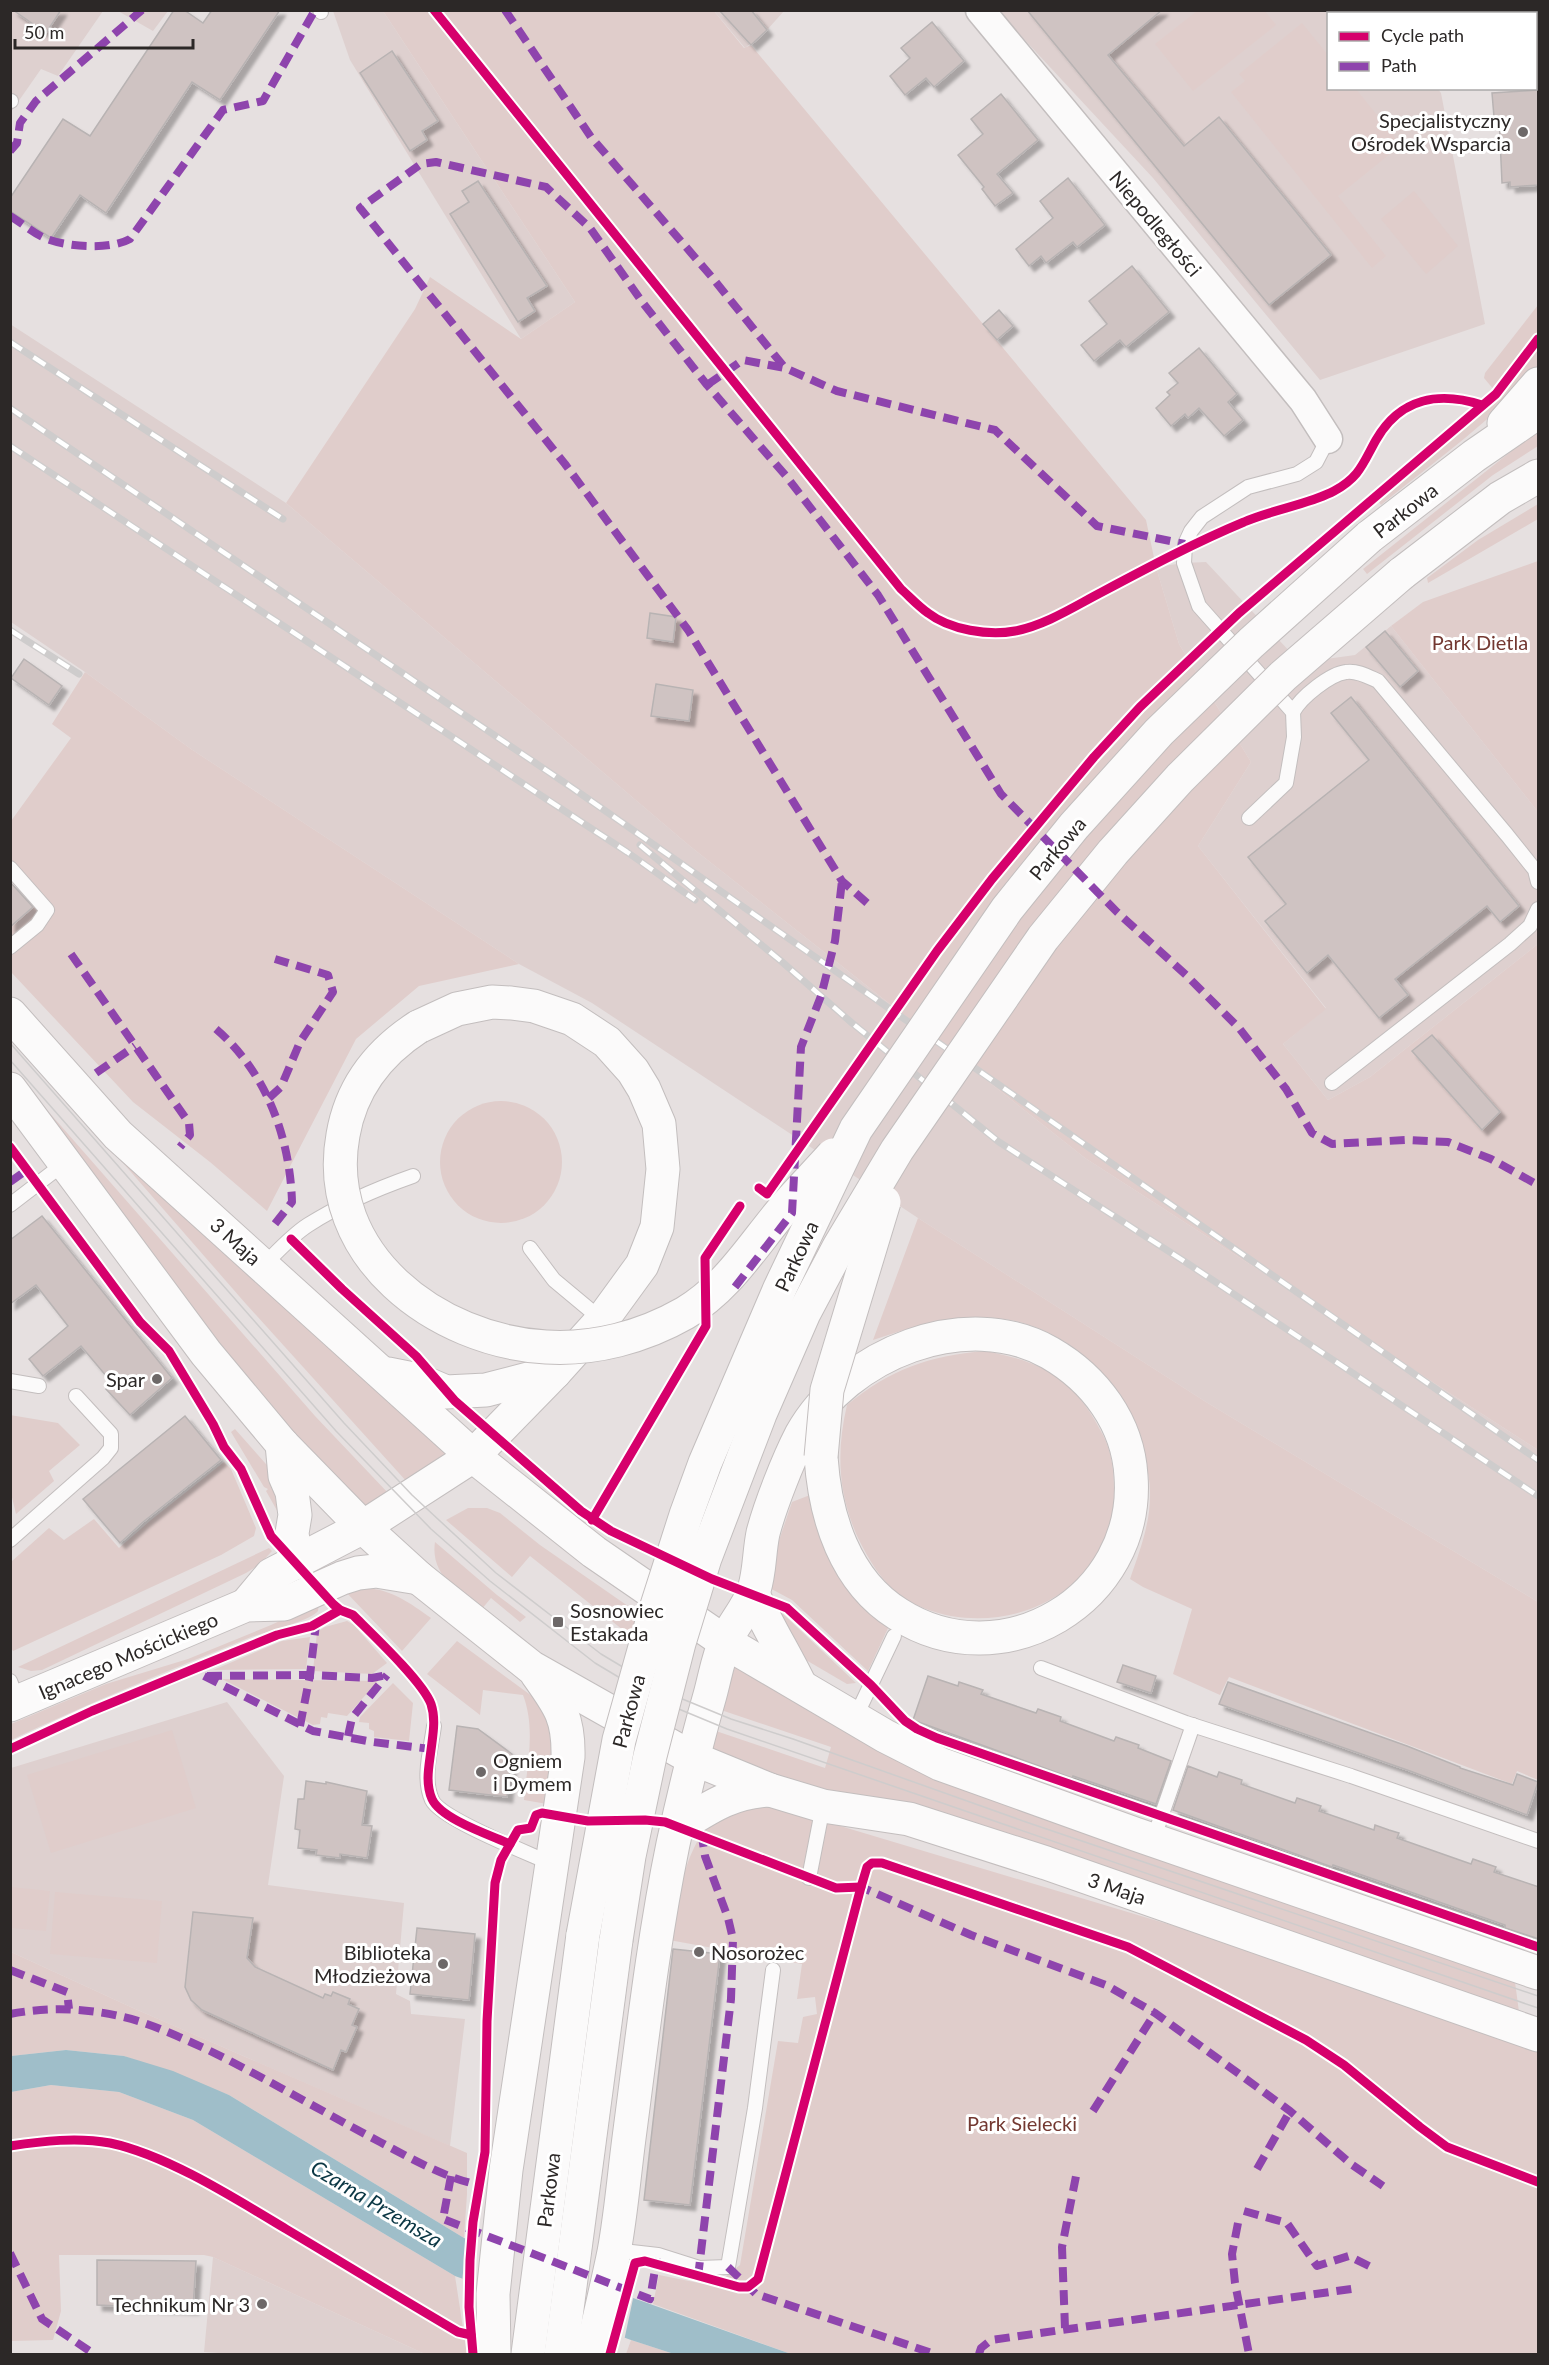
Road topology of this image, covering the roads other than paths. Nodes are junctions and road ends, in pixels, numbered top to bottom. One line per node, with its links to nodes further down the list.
1 (980, 10): 4 (street, Niepodległości)
2 (1539, 384): 5 (street)
3 (1539, 412): 5 (street, Parkowa)
4 (1328, 439): 7 (lane)
5 (1474, 456): 16 (street, Parkowa, bridge)
6 (1539, 476): 17 (street, Parkowa, bridge)
7 (1293, 712): 8 (lane); 10 (lane)
8 (1249, 818)
9 (10, 868): 12 (lane)
10 (1539, 882)
11 (1539, 909): 14 (lane)
12 (10, 946)
13 (10, 1014): 22 (street, 3 Maja)
14 (1332, 1083)
15 (10, 1089): 18 (street)
16 (856, 1129): 23 (street, Ignacego Mościckiego, bridge); 58 (street, Parkowa, bridge)
17 (897, 1150): 35 (street, bridge); 60 (street, Parkowa, bridge)
18 (66, 1162): 20 (lane); 29 (street)
19 (413, 1176): 22 (lane)
20 (10, 1205)
21 (530, 1248): 23 (lane)
22 (263, 1266): 24 (street, 3 Maja)
23 (602, 1320): 25 (street, Ignacego Mościckiego)
24 (382, 1372): 25 (street); 30 (street, 3 Maja)
25 (555, 1372): 30 (street, Ignacego Mościckiego)
26 (10, 1381): 27 (lane)
27 (39, 1386)
28 (76, 1396): 32 (lane)
29 (282, 1444): 31 (street); 33 (street)
30 (473, 1456): 31 (street, Ignacego Mościckiego); 38 (street, 3 Maja)
31 (363, 1527): 33 (street, Ignacego Mościckiego); 34 (street)
32 (10, 1540)
33 (296, 1563): 36 (street, Ignacego Mościckiego)
34 (420, 1578): 36 (street, Ignacego Mościckiego); 39 (street)
35 (753, 1594): 38 (street); 41 (street)
36 (246, 1605): 42 (street, Ignacego Mościckiego)
37 (894, 1636): 43 (lane)
38 (725, 1642): 41 (street); 46 (street)
39 (531, 1667): 46 (street, 3 Maja); 52 (street)
40 (1041, 1668): 44 (lane)
41 (800, 1685): 43 (street)
42 (13, 1696)
43 (855, 1719): 50 (street)
44 (1193, 1725): 50 (lane); 51 (lane)
45 (434, 1726): 52 (lane)
46 (692, 1758): 47 (street, 3 Maja); 49 (street)
47 (770, 1790): 48 (street, 3 Maja); 49 (street)
48 (823, 1806): 53 (lane); 56 (street, 3 Maja)
49 (678, 1827): 57 (street)
50 (1153, 1840): 55 (street)
51 (1539, 1841)
52 (550, 1863): 59 (street)
53 (809, 1878)
54 (773, 1970): 57 (lane)
55 (1539, 1973)
56 (1539, 2035)
57 (614, 2250): 60 (street)
58 (528, 2348)
59 (493, 2349)
60 (571, 2352)

